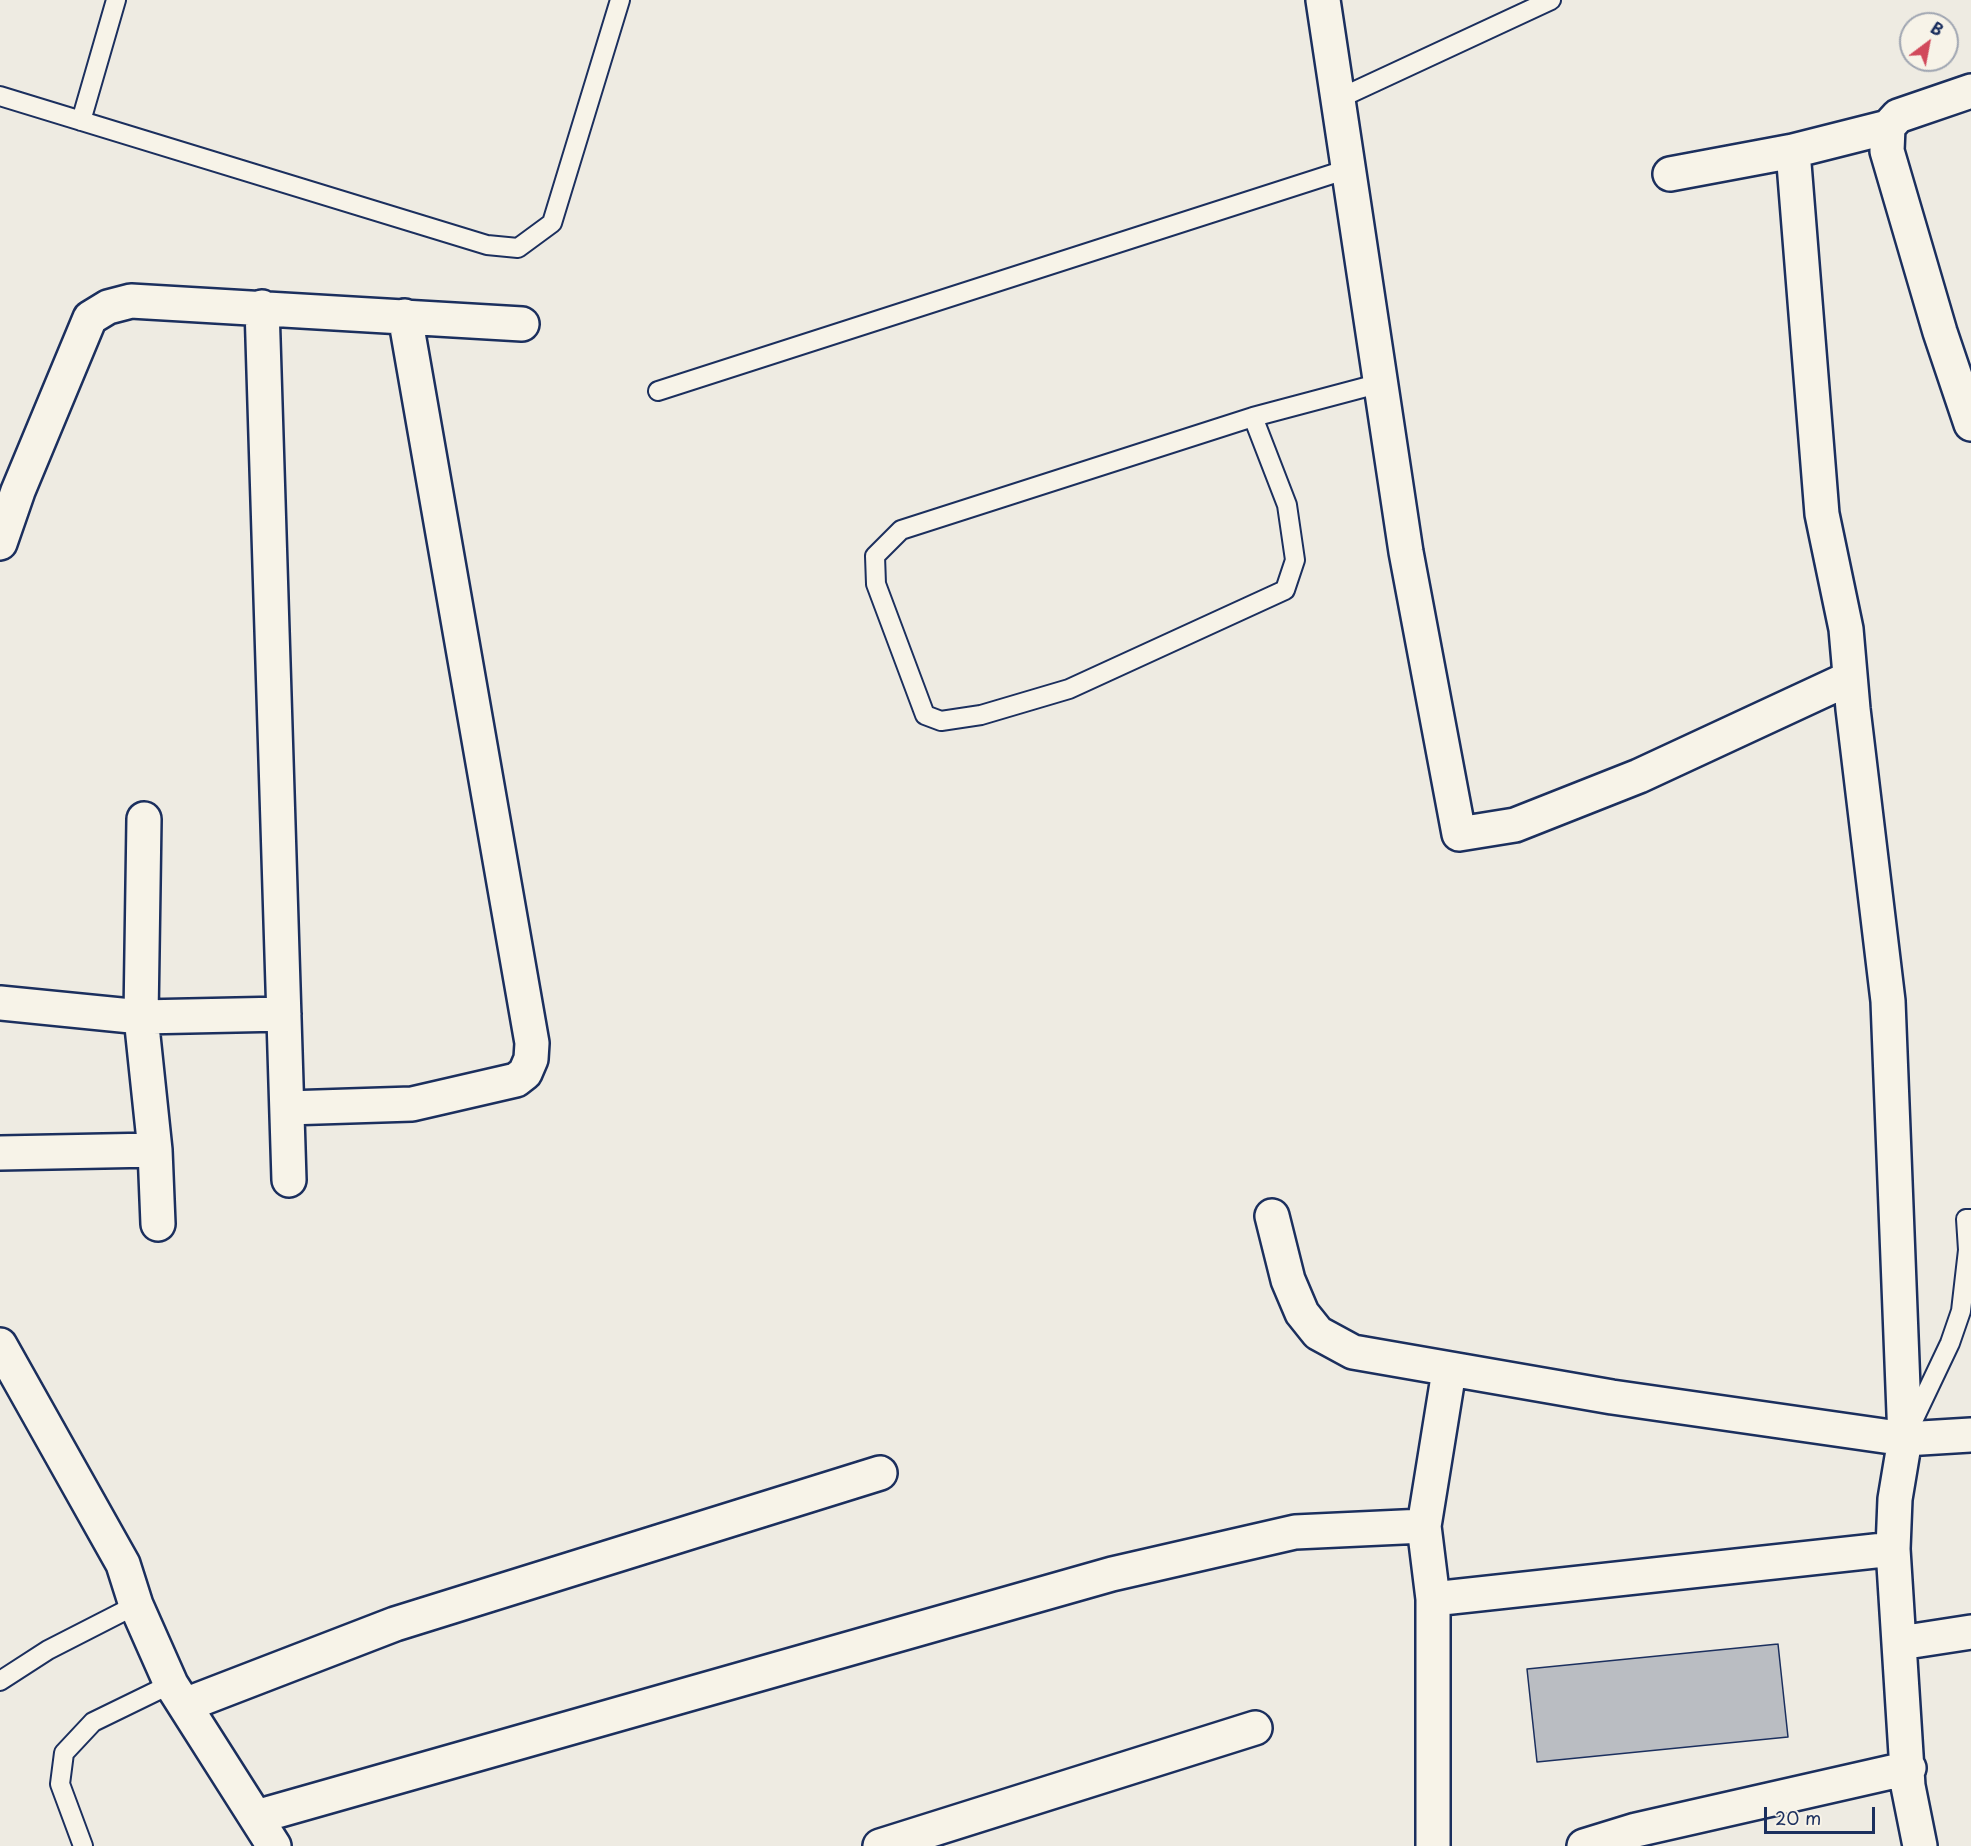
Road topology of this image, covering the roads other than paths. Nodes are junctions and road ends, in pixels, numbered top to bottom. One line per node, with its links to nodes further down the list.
1 (116, 0): 8 (lane)
2 (620, 0): 8 (lane)
3 (1323, 0): 7 (street)
4 (1551, 0): 7 (lane)
5 (1971, 91): 9 (street)
6 (0, 96): 8 (lane)
7 (1338, 99): 11 (street)
8 (81, 121)
9 (1888, 127): 10 (street); 19 (street)
10 (1793, 151): 12 (street); 21 (street)
11 (1348, 169): 16 (street); 17 (lane)
12 (1670, 174)
13 (262, 307): 14 (street); 20 (street); 24 (street)
14 (405, 316): 15 (street); 26 (street)
15 (522, 324)
16 (1381, 383): 18 (lane); 21 (street)
17 (658, 391)
18 (1253, 417): 18 (lane)
19 (1971, 424)
20 (0, 543)
21 (1850, 678): 36 (street)
22 (144, 819): 25 (street)
23 (0, 1003): 25 (street)
24 (284, 1014): 25 (street); 26 (street)
25 (141, 1017): 27 (street)
26 (287, 1108): 29 (street)
27 (155, 1150): 28 (street); 32 (street)
28 (0, 1153)
29 (289, 1180)
30 (1272, 1216): 34 (street)
31 (1971, 1219): 36 (lane)
32 (158, 1224)
33 (0, 1345): 41 (street)
34 (1449, 1371): 36 (street); 38 (street)
35 (1971, 1435): 36 (street)
36 (1905, 1440): 39 (street)
37 (880, 1473): 45 (street)
38 (1424, 1526): 40 (street); 48 (street)
39 (1893, 1549): 40 (street); 43 (street)
40 (1433, 1599): 52 (street)
41 (136, 1605): 44 (lane); 45 (street)
42 (1971, 1632): 43 (street)
43 (1900, 1643): 47 (street)
44 (0, 1681)
45 (178, 1695): 48 (street); 49 (lane)
46 (1255, 1728): 51 (street)
47 (1909, 1768): 53 (street); 54 (street)
48 (256, 1817): 50 (street)
49 (82, 1846)
50 (274, 1846)
51 (880, 1846)
52 (1433, 1846)
53 (1584, 1846)
54 (1920, 1846)

